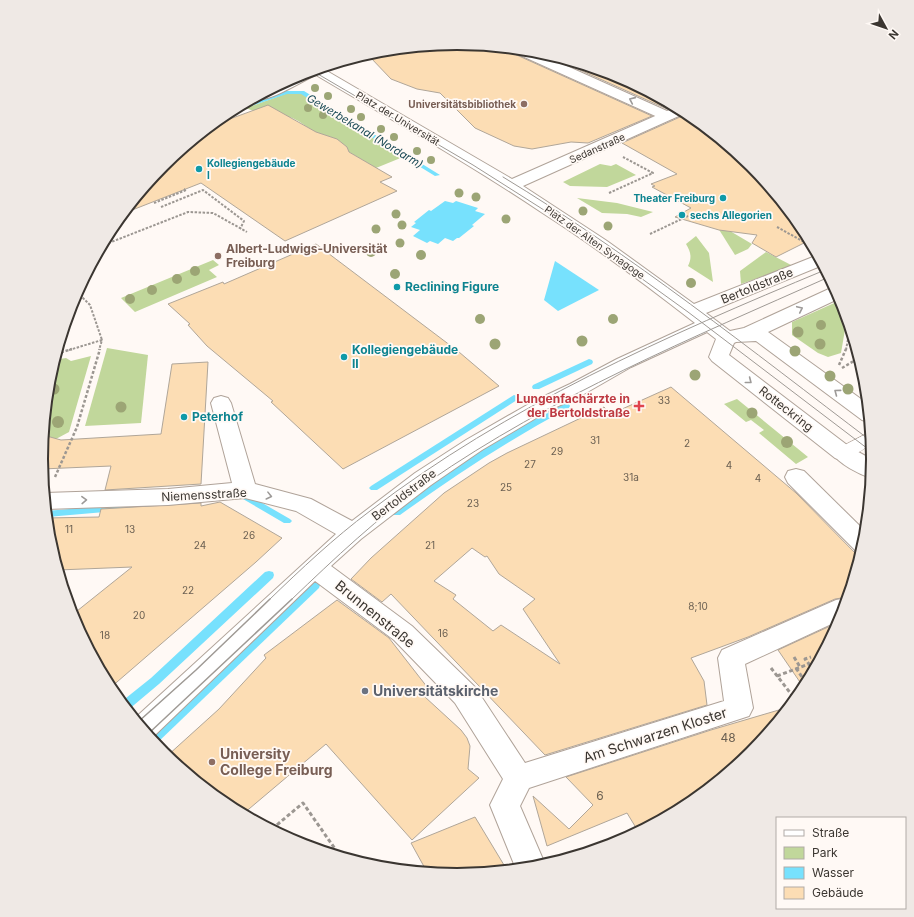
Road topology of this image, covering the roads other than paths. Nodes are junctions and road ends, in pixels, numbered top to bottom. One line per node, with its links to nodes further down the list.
1 (535, 57): 4 (street, one-way to 1)
2 (321, 73): 5 (street, Platz der Universität)
3 (676, 113): 4 (street, Sedanstraße)
4 (667, 116): 6 (street, Sedanstraße)
5 (476, 164): 6 (street, Platz der Alten Synagoge)
6 (511, 185): 9 (street, Platz der Alten Synagoge)
7 (815, 262): 9 (street, Bertoldstraße)
8 (832, 295): 11 (street, one-way to 8)
9 (693, 311): 10 (street, Platz der Alten Synagoge)
10 (709, 324): 12 (street); 21 (street, Bertoldstraße)
11 (748, 334): 12 (street); 14 (street, one-way to 11)
12 (727, 338): 16 (street, Rotteckring, one-way to 16)
13 (222, 403): 19 (street)
14 (863, 411)
15 (865, 440): 16 (lane)
16 (843, 453): 17 (street, Rotteckring)
17 (866, 466)
18 (796, 477): 22 (street)
19 (245, 490): 20 (street, Niemensstraße, one-way to 19); 21 (street, Niemensstraße, one-way to 21)
20 (50, 501)
21 (353, 533): 23 (street, Bertoldstraße)
22 (858, 539)
23 (314, 567): 25 (street, Bertoldstraße); 26 (street, Brunnenstraße)
24 (837, 611): 26 (street, Am Schwarzen Kloster)
25 (146, 725)
26 (519, 778): 27 (street)
27 (529, 861)

